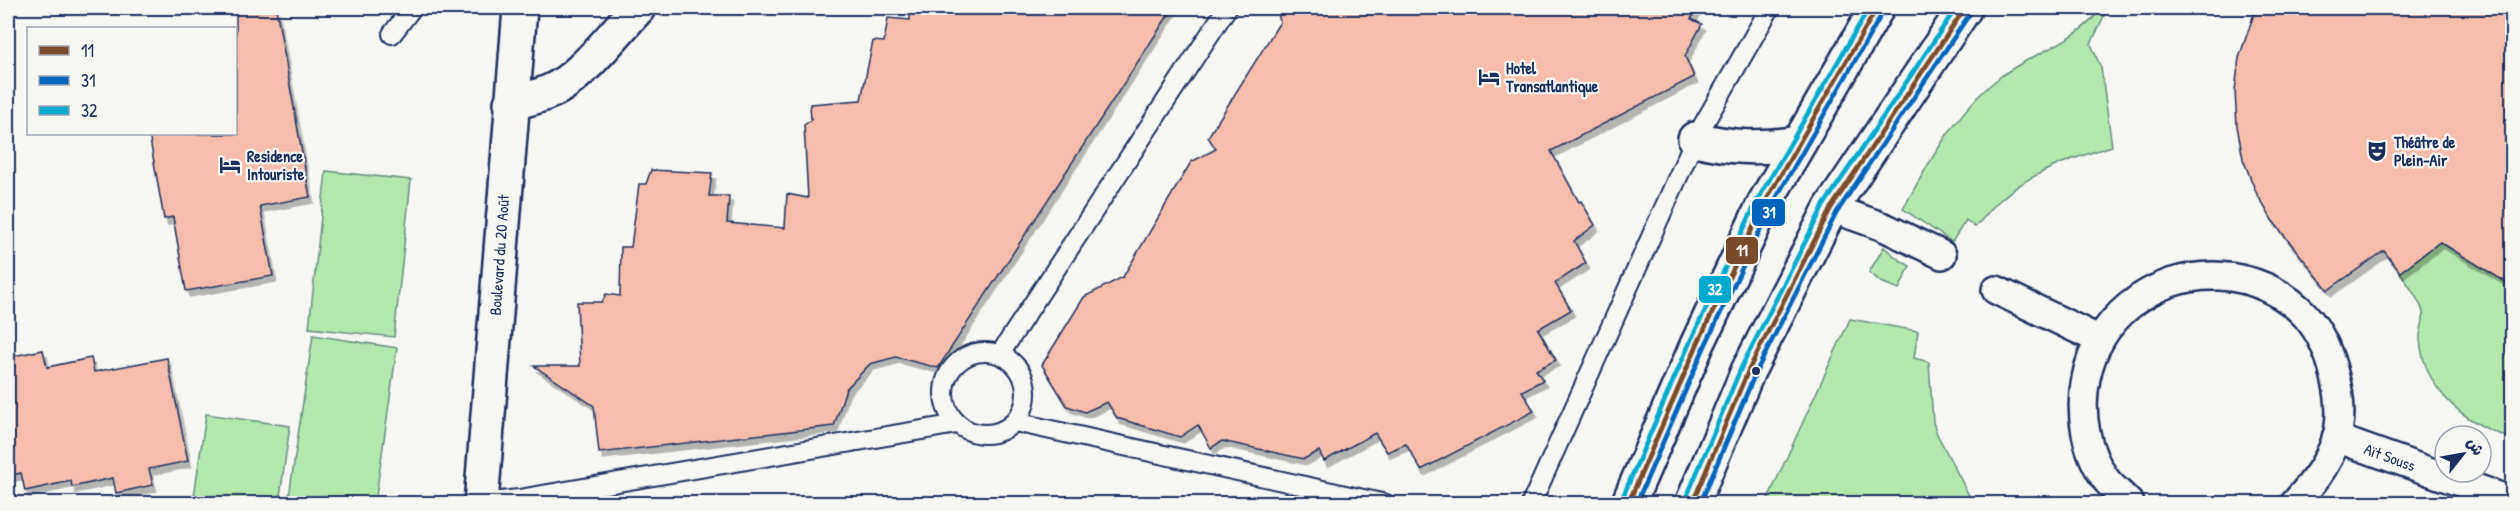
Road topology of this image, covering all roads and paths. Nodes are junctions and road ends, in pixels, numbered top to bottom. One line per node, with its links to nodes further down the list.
1 (412, 8): 8 (lane)
2 (520, 8): 9 (main road, Boulevard du 20 Août)
3 (638, 8): 9 (main road)
4 (1227, 8): 16 (lane)
5 (1770, 8): 10 (lane)
6 (1877, 8): 11 (main road)
7 (1965, 8): 12 (main road)
8 (392, 34)
9 (511, 103): 21 (main road, Boulevard du 20 Août)
10 (1695, 140): 11 (main road); 23 (lane)
11 (1799, 143): 24 (main road)
12 (1831, 208): 13 (street); 25 (main road)
13 (1942, 255)
14 (1996, 290): 15 (street)
15 (2100, 340): 19 (street); 26 (street)
16 (1000, 354): 17 (lane); 18 (lane)
17 (1015, 422): 18 (lane); 22 (lane)
18 (957, 424): 21 (lane)
19 (2336, 438): 20 (street, Aït Souss); 27 (street)
20 (2512, 501)
21 (481, 503)
22 (1386, 504)
23 (1531, 504)
24 (1628, 504)
25 (1692, 504)
26 (2130, 504)
27 (2294, 504)

